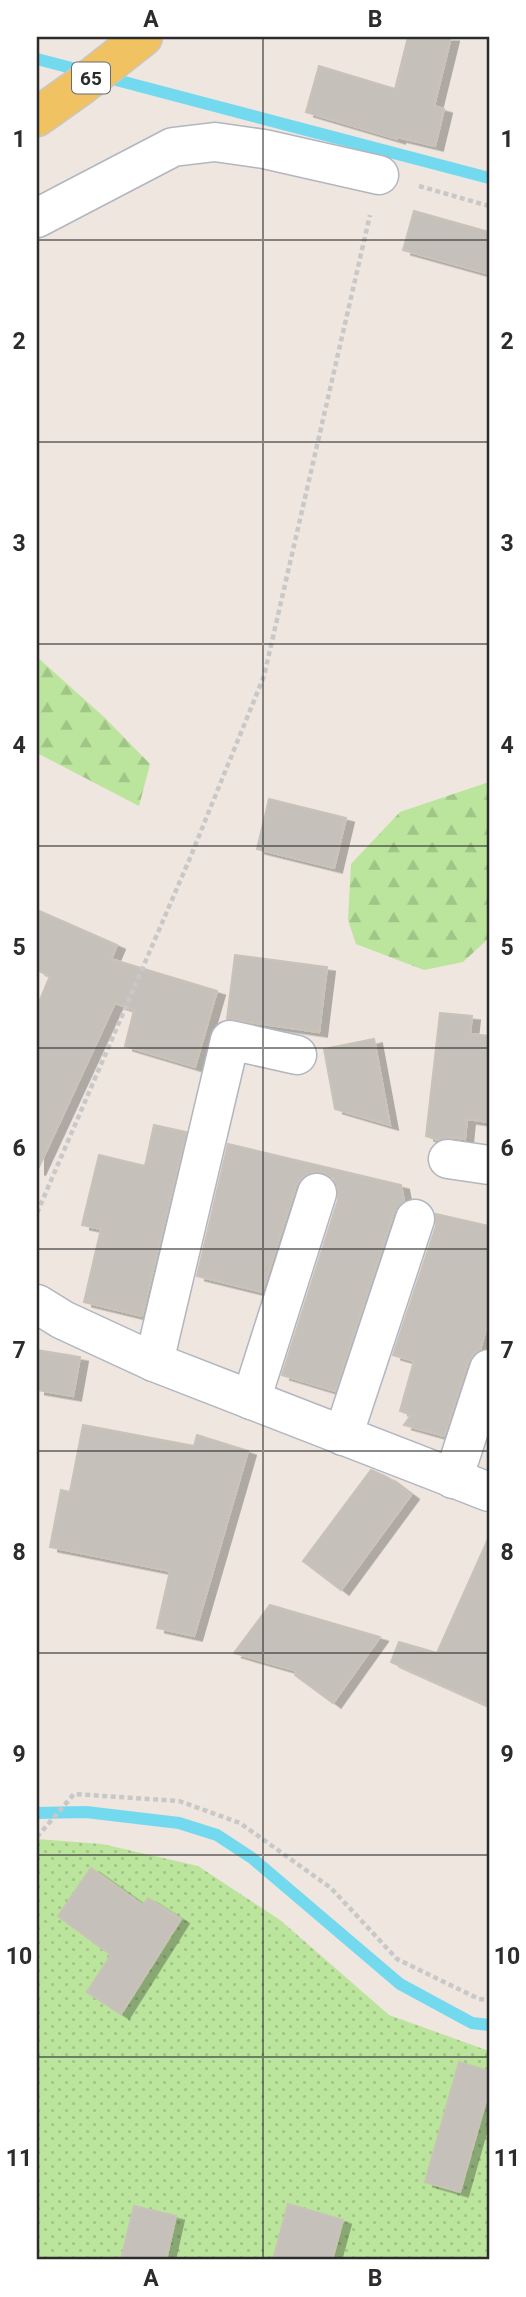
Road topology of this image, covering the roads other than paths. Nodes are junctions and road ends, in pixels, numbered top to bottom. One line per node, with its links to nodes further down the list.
1 (143, 37): 2 (main road, 65)
2 (37, 117)
3 (379, 175): 4 (street)
4 (37, 218)
5 (298, 1055): 11 (street)
6 (448, 1159): 7 (street)
7 (489, 1165)
8 (317, 1193): 13 (street)
9 (415, 1219): 14 (street)
10 (37, 1304): 11 (street)
11 (155, 1362): 13 (street)
12 (489, 1369): 15 (street)
13 (251, 1400): 14 (street)
14 (343, 1436): 15 (street)
15 (453, 1479): 16 (street)
16 (489, 1492)

